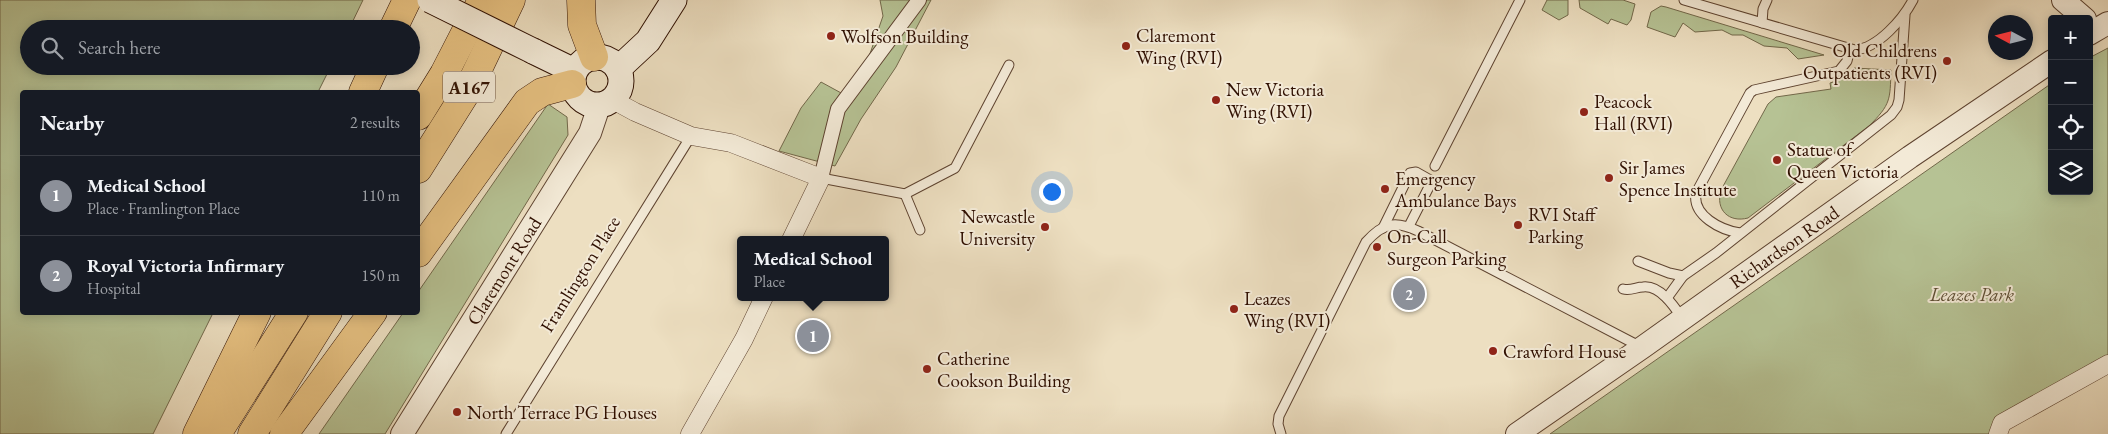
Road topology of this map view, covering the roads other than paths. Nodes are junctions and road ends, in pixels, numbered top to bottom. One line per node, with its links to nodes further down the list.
1 (407, 0): 15 (highway)
2 (430, 0): 21 (main road, bridge)
3 (482, 0): 25 (highway, A167)
4 (511, 0): 27 (highway, A167)
5 (581, 0): 21 (highway)
6 (674, 0): 20 (main road)
7 (920, 0): 29 (street)
8 (1520, 0): 28 (lane)
9 (1684, 0): 16 (lane)
10 (1767, 0): 16 (lane)
11 (1913, 0): 13 (lane)
12 (2064, 0): 14 (street)
13 (1905, 15): 17 (lane); 34 (lane)
14 (2081, 15)
15 (397, 20)
16 (1762, 23): 17 (lane)
17 (1850, 49): 34 (lane)
18 (2048, 64): 46 (street, Richardson Road)
19 (1009, 65): 30 (lane)
20 (618, 69): 21 (main road); 24 (main road)
21 (580, 71): 24 (main road); 36 (highway)
22 (371, 75): 23 (highway)
23 (364, 90)
24 (606, 103): 26 (street); 53 (street, Claremont Road)
25 (420, 113)
26 (691, 136): 29 (street); 54 (lane, Framlington Place)
27 (420, 166)
28 (1435, 166)
29 (821, 178): 30 (lane); 35 (street)
30 (906, 194): 33 (lane)
31 (1409, 226): 32 (lane); 32 (lane); 47 (lane)
32 (1384, 228): 56 (lane)
33 (920, 230)
34 (1740, 233): 38 (lane)
35 (793, 236)
36 (420, 250)
37 (1638, 261): 38 (lane)
38 (1683, 276): 40 (lane)
39 (1623, 289): 40 (lane)
40 (1667, 298): 46 (lane)
41 (762, 301): 55 (street)
42 (256, 315): 49 (highway)
43 (292, 315): 50 (highway)
44 (326, 315): 51 (highway)
45 (372, 315): 52 (highway)
46 (1682, 319): 47 (street, Richardson Road)
47 (1643, 347): 57 (street, Richardson Road)
48 (2108, 364): 58 (street)
49 (197, 434)
50 (217, 434)
51 (252, 434)
52 (284, 434)
53 (402, 434)
54 (506, 434)
55 (690, 434)
56 (1281, 434)
57 (1516, 434)
58 (1998, 434)

